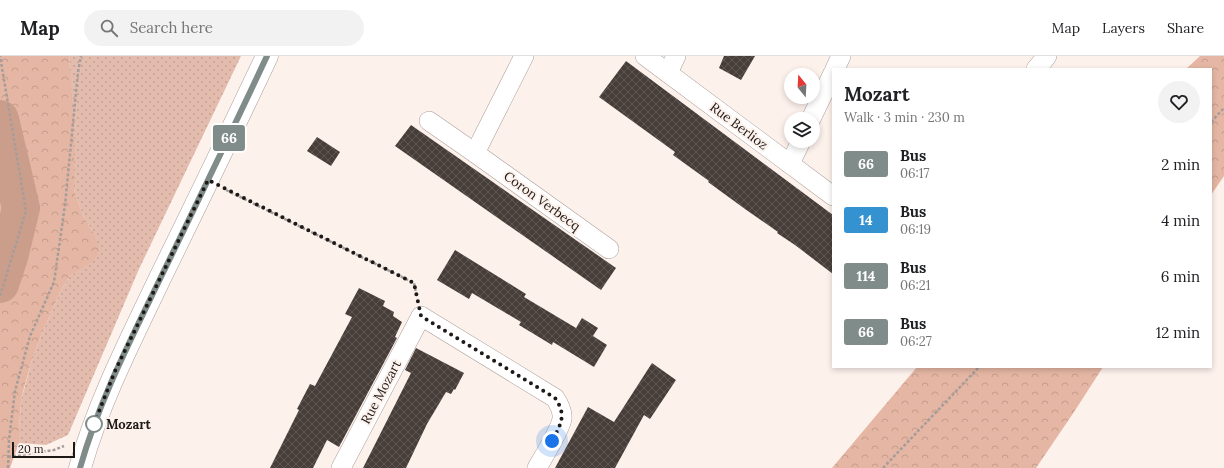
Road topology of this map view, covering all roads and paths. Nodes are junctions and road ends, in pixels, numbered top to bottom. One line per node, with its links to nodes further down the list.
1 (0, 56): 23 (path)
2 (81, 56): 27 (path)
3 (267, 56): 20 (main road)
4 (524, 56): 18 (street)
5 (645, 56): 11 (street, Rue Berlioz)
6 (676, 56): 11 (street)
7 (841, 56): 9 (street)
8 (1047, 56): 10 (street)
9 (835, 68)
10 (1037, 68)
11 (668, 73): 19 (street, Rue Berlioz)
12 (832, 76): 14 (street)
13 (1224, 108): 15 (path)
14 (814, 112)
15 (1212, 121)
16 (429, 122): 18 (street, Coron Verbecq)
17 (797, 148): 19 (street)
18 (475, 153): 22 (street, Coron Verbecq)
19 (790, 164): 21 (street, Rue Berlioz)
20 (208, 180): 24 (path); 29 (main road)
21 (832, 195)
22 (609, 249)
23 (0, 296)
24 (421, 316): 30 (street, Rue Mozart); 31 (street)
25 (978, 368): 32 (path)
26 (65, 446): 27 (path)
27 (8, 458): 28 (path)
28 (8, 468)
29 (80, 468)
30 (341, 468)
31 (537, 468)
32 (883, 468)

